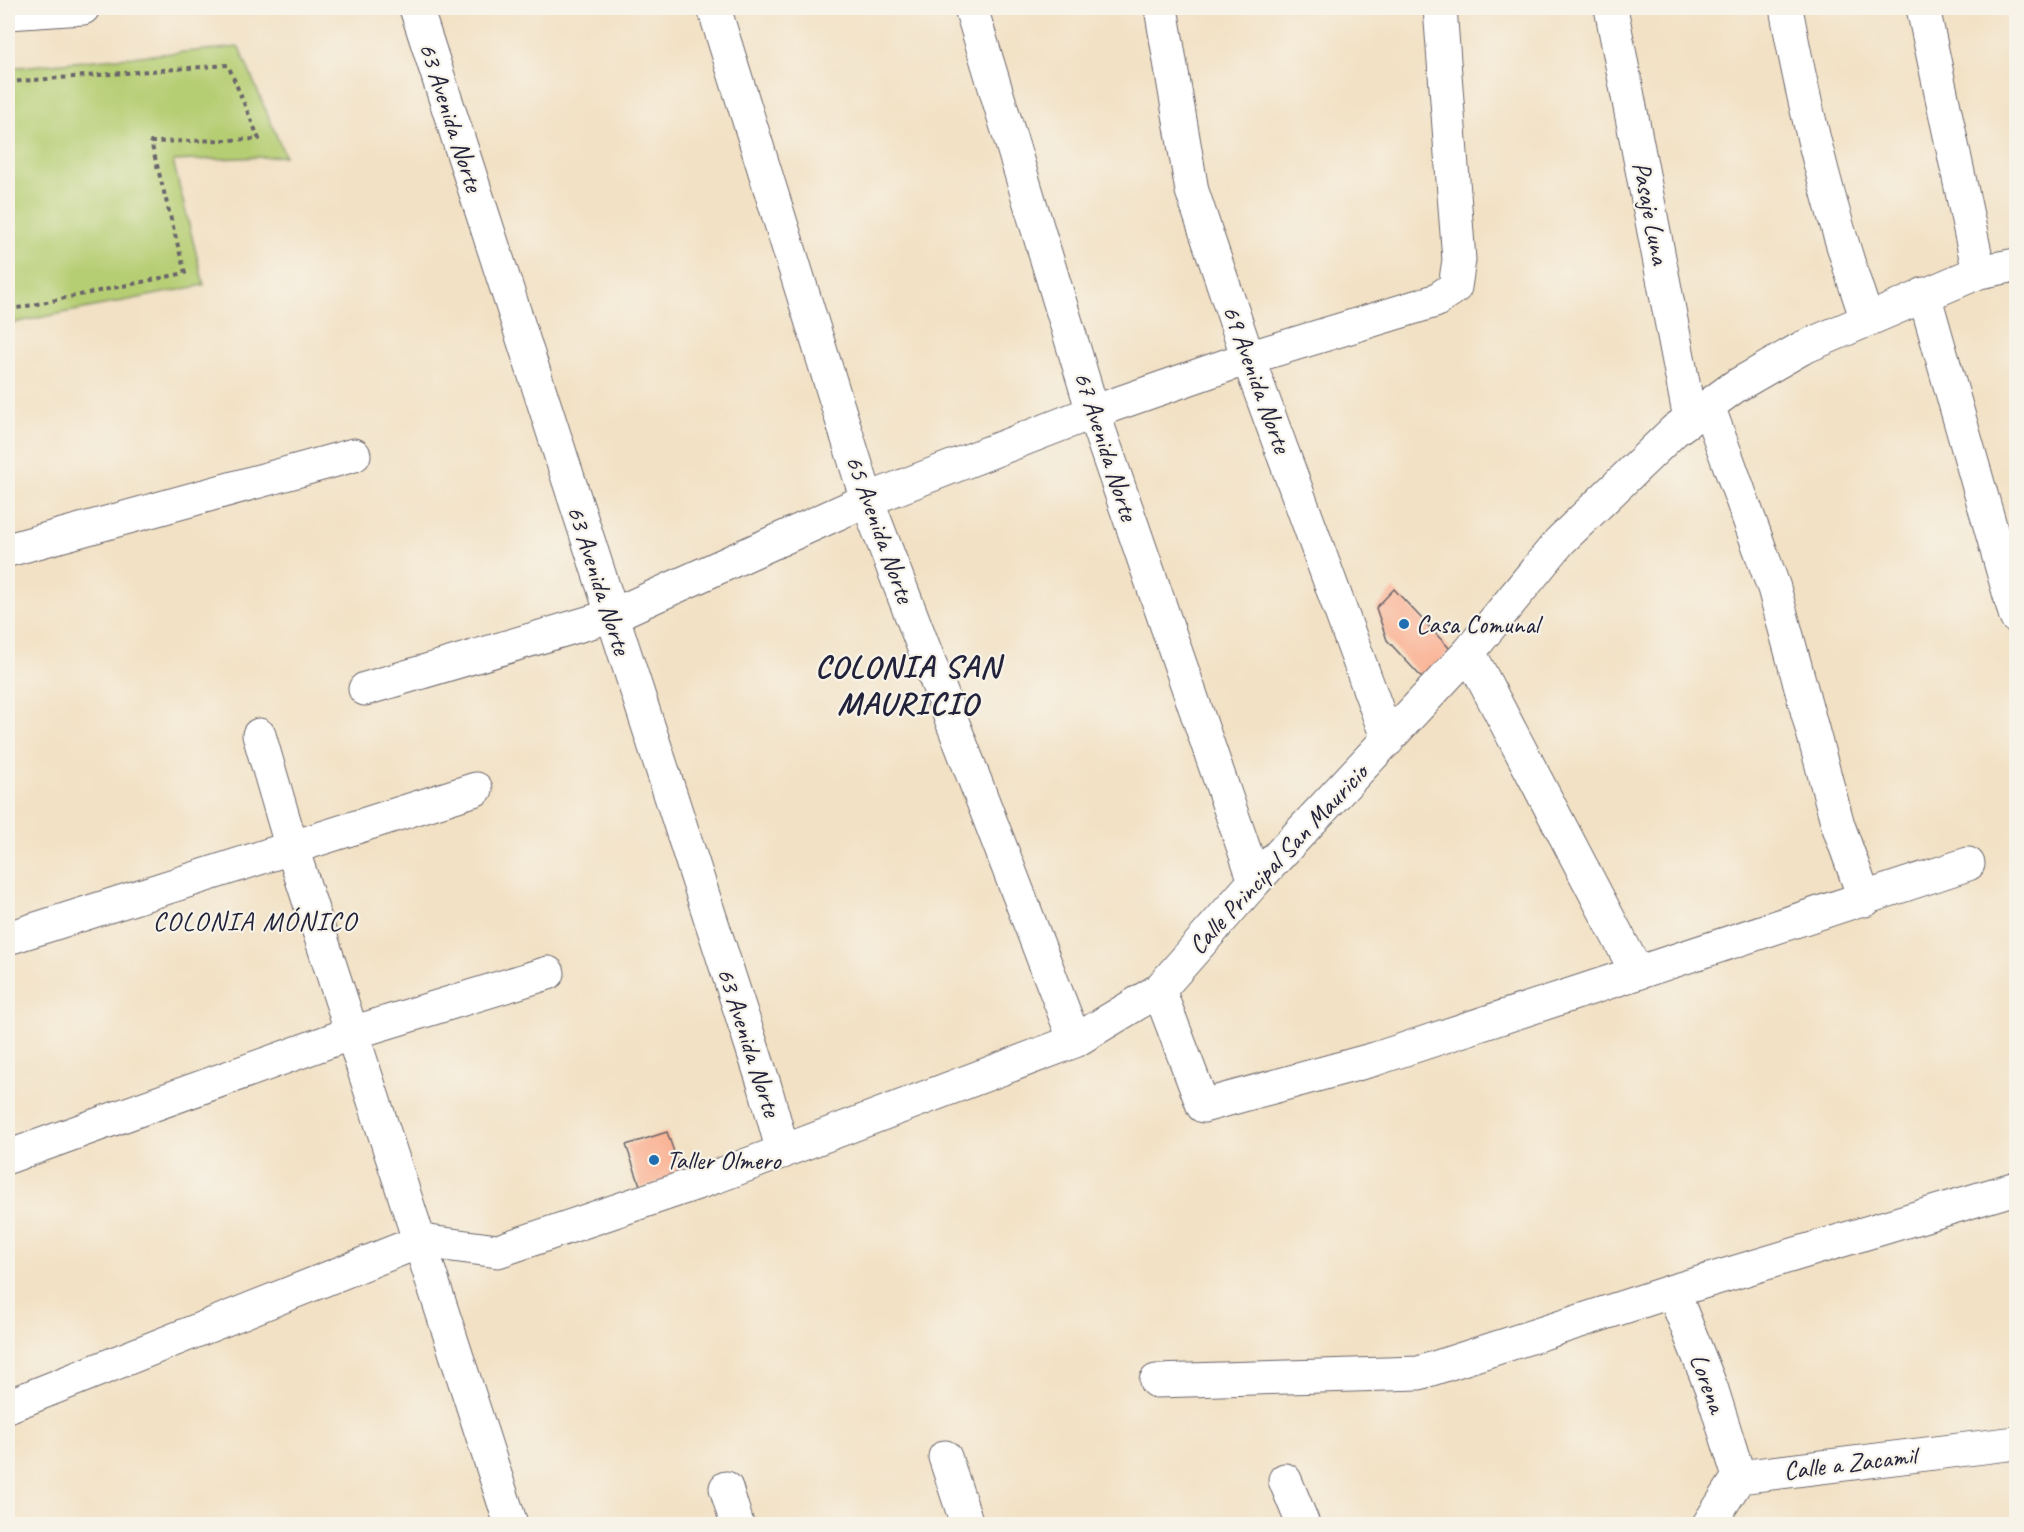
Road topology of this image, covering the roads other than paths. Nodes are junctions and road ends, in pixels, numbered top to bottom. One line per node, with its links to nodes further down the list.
1 (83, 8): 10 (street)
2 (416, 8): 21 (street, 63 Avenida Norte)
3 (714, 8): 19 (street, 65 Avenida Norte)
4 (971, 8): 16 (street, 67 Avenida Norte)
5 (1161, 8): 15 (street, 69 Avenida Norte)
6 (1440, 8): 15 (street)
7 (1611, 8): 17 (street, Pasaje Luna)
8 (1786, 8): 14 (street)
9 (1923, 8): 12 (street)
10 (8, 13)
11 (2016, 265): 12 (street, Calle Principal San Mauricio)
12 (1979, 272): 13 (street, Calle Principal San Mauricio)
13 (1924, 294): 14 (street, Calle Principal San Mauricio); 22 (street)
14 (1867, 320): 17 (street, Calle Principal San Mauricio)
15 (1248, 358): 16 (street); 26 (street, 69 Avenida Norte)
16 (1093, 412): 19 (street); 30 (street, 67 Avenida Norte)
17 (1699, 413): 23 (street, Calle Principal San Mauricio); 31 (street, Pasaje Luna)
18 (354, 454): 20 (street)
19 (867, 500): 21 (street); 37 (street, 65 Avenida Norte)
20 (8, 550)
21 (611, 616): 24 (street); 38 (street, 63 Avenida Norte)
22 (2016, 617)
23 (1469, 652): 26 (street, Calle Principal San Mauricio); 33 (street)
24 (365, 689)
25 (259, 735): 28 (street)
26 (1388, 740): 30 (street, Calle Principal San Mauricio)
27 (476, 789): 28 (street)
28 (292, 848): 32 (street); 36 (street)
29 (1968, 864): 31 (street)
30 (1255, 881): 35 (street, Calle Principal San Mauricio)
31 (1864, 900): 33 (street)
32 (8, 938)
33 (1636, 971): 35 (street)
34 (548, 973): 36 (street)
35 (1159, 990): 37 (street, Calle Principal San Mauricio)
36 (352, 1033): 39 (street); 41 (street)
37 (1075, 1041): 38 (street, Calle Principal San Mauricio)
38 (783, 1152): 41 (street, Calle Principal San Mauricio)
39 (8, 1158)
40 (2016, 1188): 42 (street)
41 (421, 1241): 44 (street); 50 (street)
42 (1673, 1291): 43 (street); 47 (street, Lorena)
43 (1156, 1381)
44 (8, 1406)
45 (2016, 1443): 47 (street, Calle a Zacamil)
46 (945, 1457): 52 (street)
47 (1739, 1477): 54 (street)
48 (1285, 1480): 53 (street)
49 (726, 1488): 51 (street)
50 (511, 1524)
51 (737, 1524)
52 (967, 1524)
53 (1303, 1524)
54 (1709, 1524)

